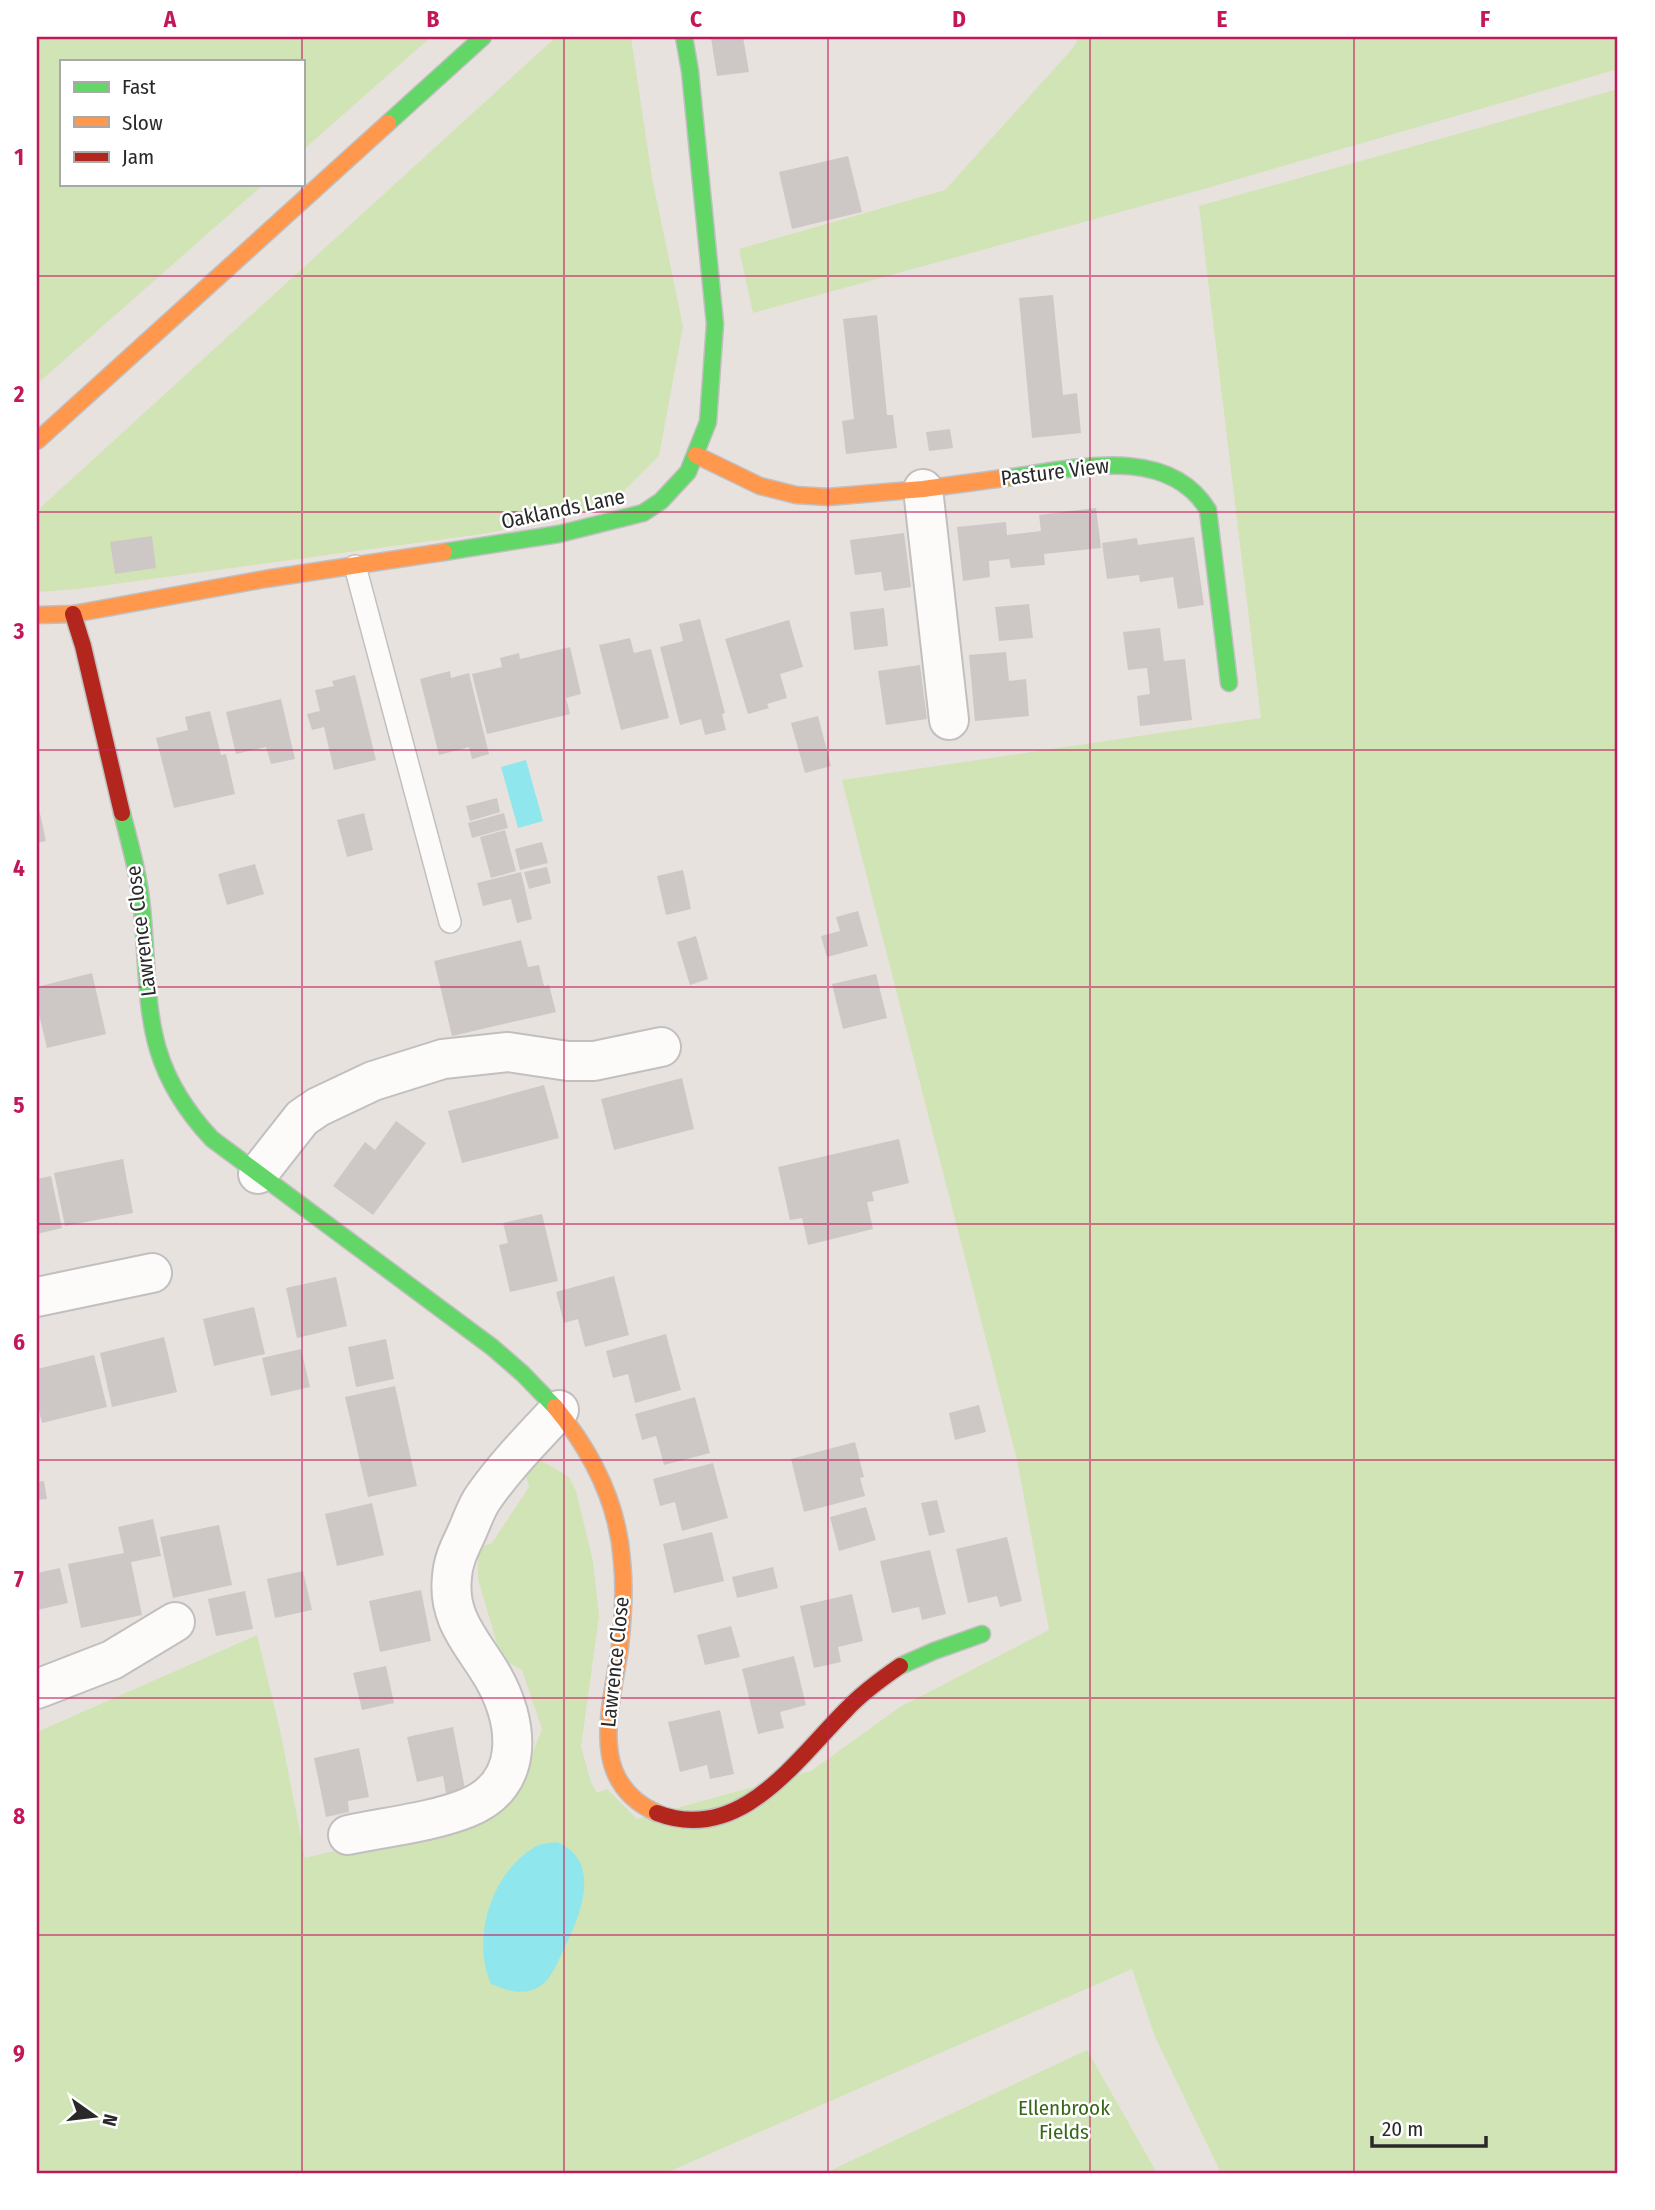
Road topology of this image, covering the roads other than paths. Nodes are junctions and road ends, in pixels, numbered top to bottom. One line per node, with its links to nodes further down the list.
1 (483, 37): 3 (street)
2 (684, 37): 4 (street, Oaklands Lane)
3 (37, 441)
4 (696, 456): 5 (street, Pasture View); 6 (street, Oaklands Lane)
5 (923, 489): 9 (street, Pasture View); 10 (street)
6 (355, 566): 7 (street, Oaklands Lane); 11 (lane)
7 (73, 614): 8 (street, Oaklands Lane); 13 (street, Lawrence Close)
8 (37, 615)
9 (1229, 683)
10 (949, 720)
11 (450, 922)
12 (661, 1047): 13 (street)
13 (258, 1174): 16 (street, Lawrence Close)
14 (152, 1273): 15 (street)
15 (37, 1297)
16 (559, 1410): 18 (street, Lawrence Close); 20 (street)
17 (175, 1622): 19 (street)
18 (982, 1634)
19 (37, 1689)
20 (348, 1835)

